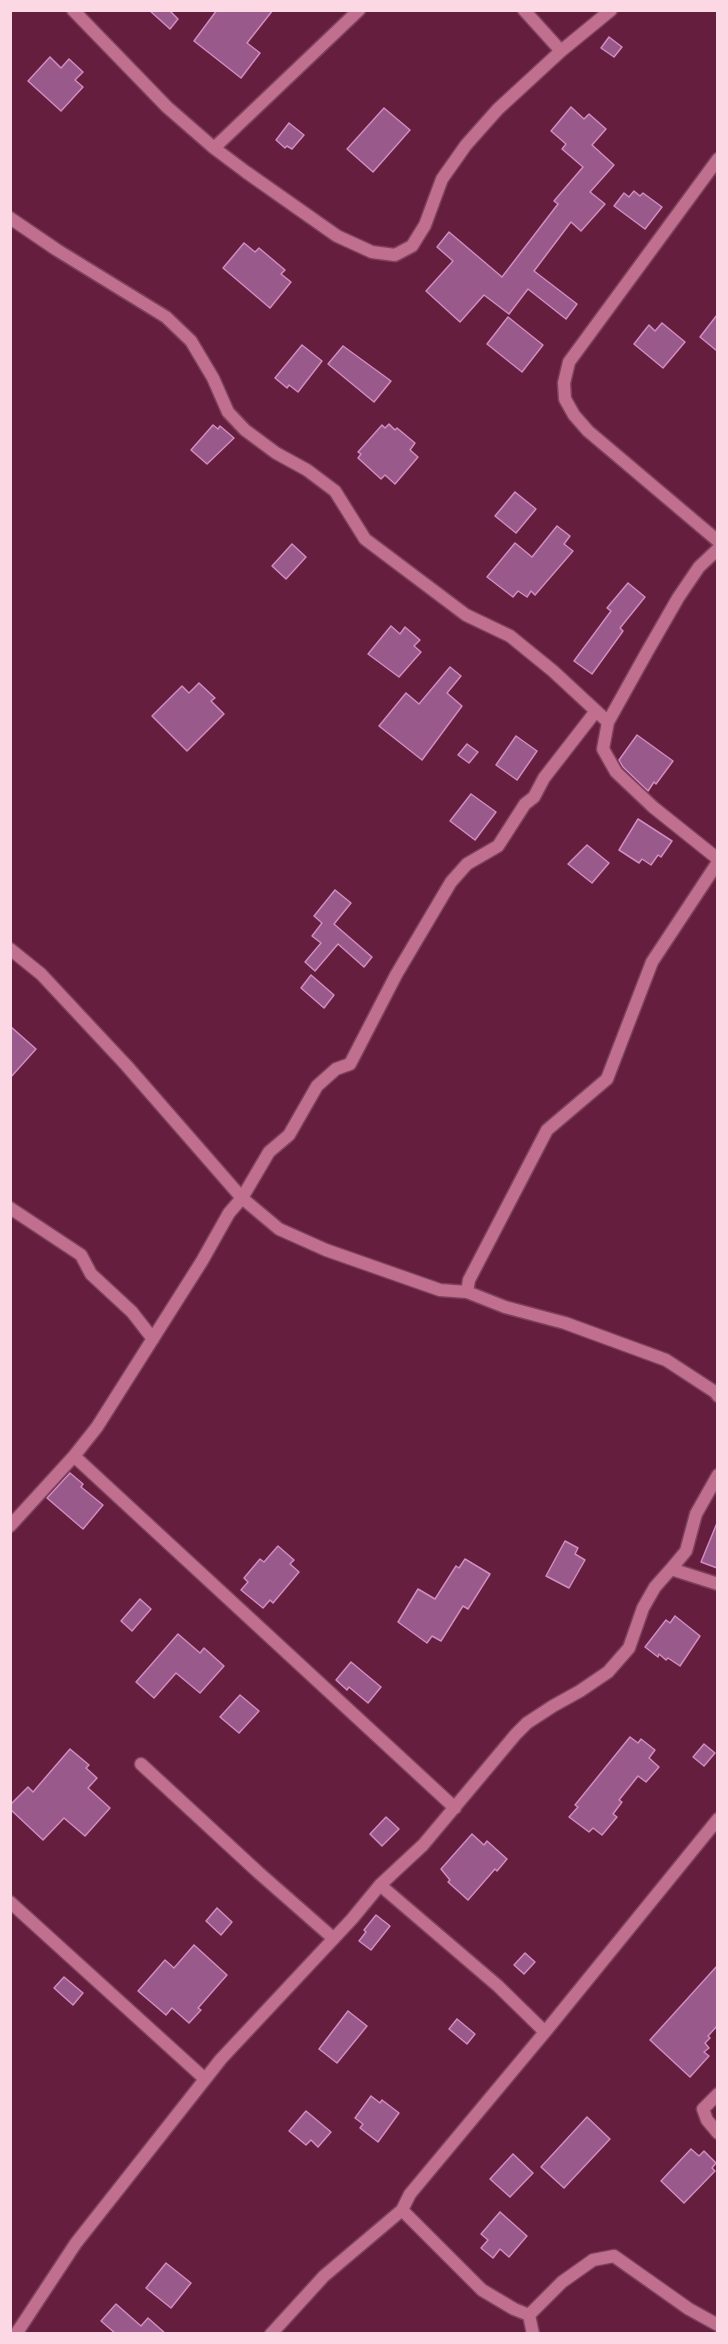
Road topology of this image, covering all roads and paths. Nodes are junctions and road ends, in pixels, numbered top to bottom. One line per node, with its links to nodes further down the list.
1 (72, 10): 6 (street)
2 (359, 10): 6 (street)
3 (524, 10): 5 (street)
4 (611, 10): 5 (street)
5 (561, 51): 6 (street)
6 (214, 148)
7 (717, 159): 9 (street)
8 (10, 218): 11 (street)
9 (717, 541)
10 (717, 549): 12 (street)
11 (596, 711): 12 (street); 15 (street)
12 (608, 722): 13 (street)
13 (717, 861): 17 (street)
14 (10, 949): 15 (street)
15 (242, 1198): 17 (street); 18 (street)
16 (10, 1208): 18 (street)
17 (467, 1292): 19 (street)
18 (153, 1339): 20 (street)
19 (717, 1396)
20 (75, 1456): 22 (street); 26 (street)
21 (717, 1475): 23 (street)
22 (10, 1527)
23 (671, 1569): 24 (street); 26 (street)
24 (717, 1584)
25 (141, 1764): 30 (street)
26 (455, 1808): 28 (street)
27 (717, 1819): 31 (street)
28 (380, 1885): 30 (street); 31 (street)
29 (10, 1902): 32 (street)
30 (333, 1938): 32 (street)
31 (545, 2032): 35 (street)
32 (205, 2079): 38 (street)
33 (717, 2094): 34 (street)
34 (717, 2133)
35 (402, 2210): 36 (street); 39 (street)
36 (529, 2315): 37 (street); 40 (street)
37 (717, 2325)
38 (16, 2334)
39 (270, 2334)
40 (533, 2334)

